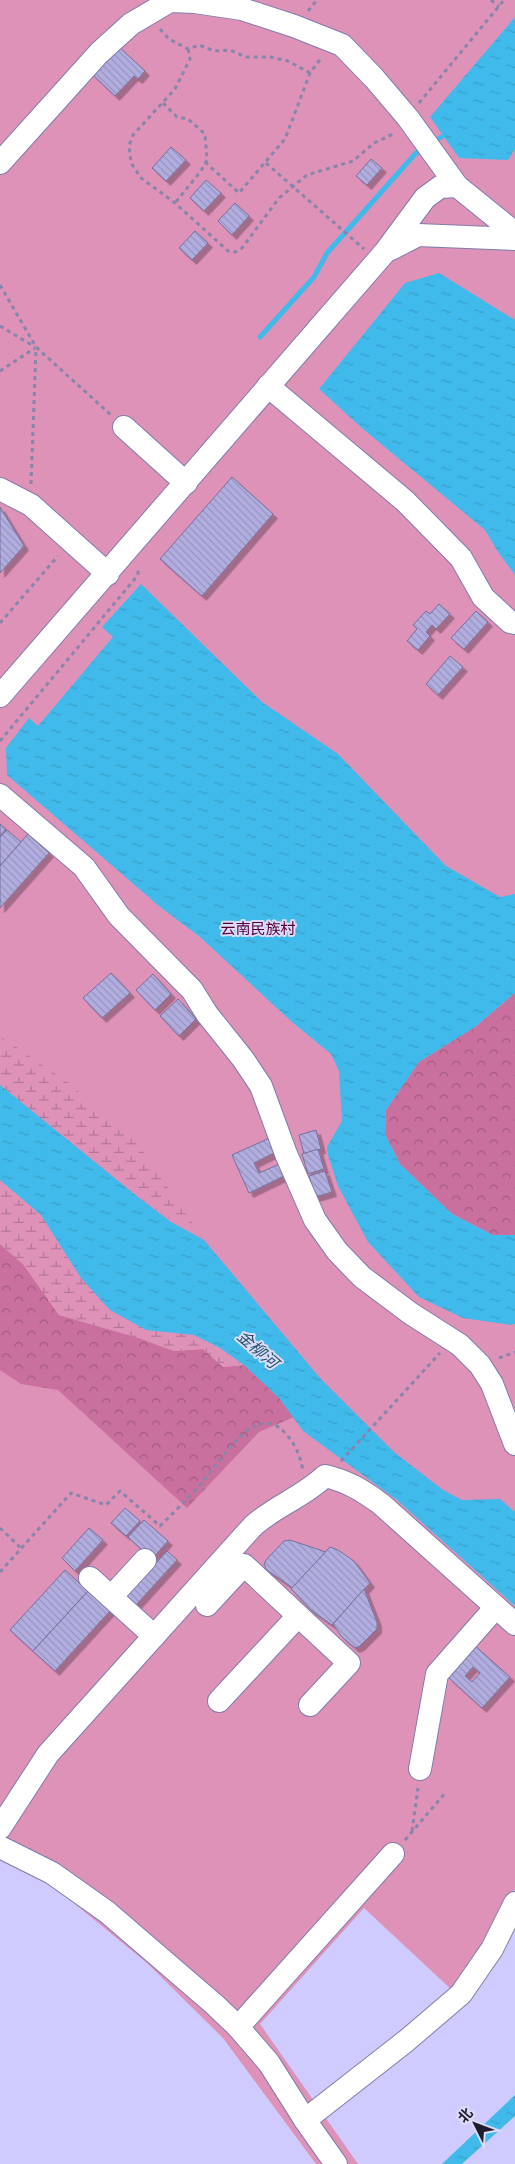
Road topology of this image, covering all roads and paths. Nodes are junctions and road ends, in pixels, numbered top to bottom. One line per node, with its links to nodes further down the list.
1 (170, 0): 5 (street); 6 (street)
2 (491, 0): 4 (path)
3 (504, 0): 4 (path)
4 (499, 7): 10 (path)
5 (151, 12): 7 (path); 13 (street)
6 (333, 41): 8 (path); 10 (street)
7 (188, 49): 8 (path); 9 (path)
8 (310, 73): 12 (path)
9 (162, 103): 11 (path); 16 (path)
10 (411, 122): 14 (street); 15 (path)
11 (205, 162): 12 (path); 16 (path)
12 (266, 162): 15 (path)
13 (0, 163)
14 (451, 177): 17 (street); 20 (street)
15 (293, 187): 16 (path); 19 (path)
16 (175, 203)
17 (515, 233)
18 (515, 239): 20 (street)
19 (356, 243)
20 (386, 252): 25 (street)
21 (0, 285): 23 (path)
22 (0, 326): 23 (path)
23 (36, 347): 24 (path); 26 (path); 29 (path)
24 (0, 370)
25 (268, 386): 27 (street); 34 (street)
26 (124, 428): 27 (street)
27 (186, 483): 30 (street)
28 (0, 490): 29 (street)
29 (31, 505): 31 (street)
30 (140, 536): 32 (street); 36 (path)
31 (70, 542): 32 (street); 33 (path)
32 (108, 574): 35 (street)
33 (0, 623)
34 (515, 623)
35 (0, 696)
36 (0, 742)
37 (0, 795): 38 (street)
38 (452, 1340): 39 (street); 40 (path)
39 (515, 1444)
40 (341, 1462)
41 (306, 1492): 43 (path); 44 (street); 50 (street)
42 (0, 1528): 43 (path)
43 (21, 1548): 46 (path)
44 (237, 1559): 49 (street); 51 (street); 53 (street)
45 (145, 1560): 48 (street)
46 (0, 1572)
47 (90, 1578): 48 (street)
48 (111, 1597): 53 (street)
49 (207, 1605)
50 (496, 1607): 52 (street); 56 (street)
51 (298, 1616): 54 (street); 55 (street)
52 (515, 1624)
53 (154, 1636): 58 (street)
54 (219, 1701)
55 (310, 1705)
56 (420, 1769): 59 (path)
57 (446, 1792): 59 (path)
58 (0, 1828)
59 (412, 1832): 61 (path)
60 (0, 1847): 63 (street)
61 (393, 1854): 63 (street)
62 (515, 1904): 64 (street)
63 (238, 2027): 64 (street)
64 (305, 2120): 65 (street)
65 (336, 2164)

